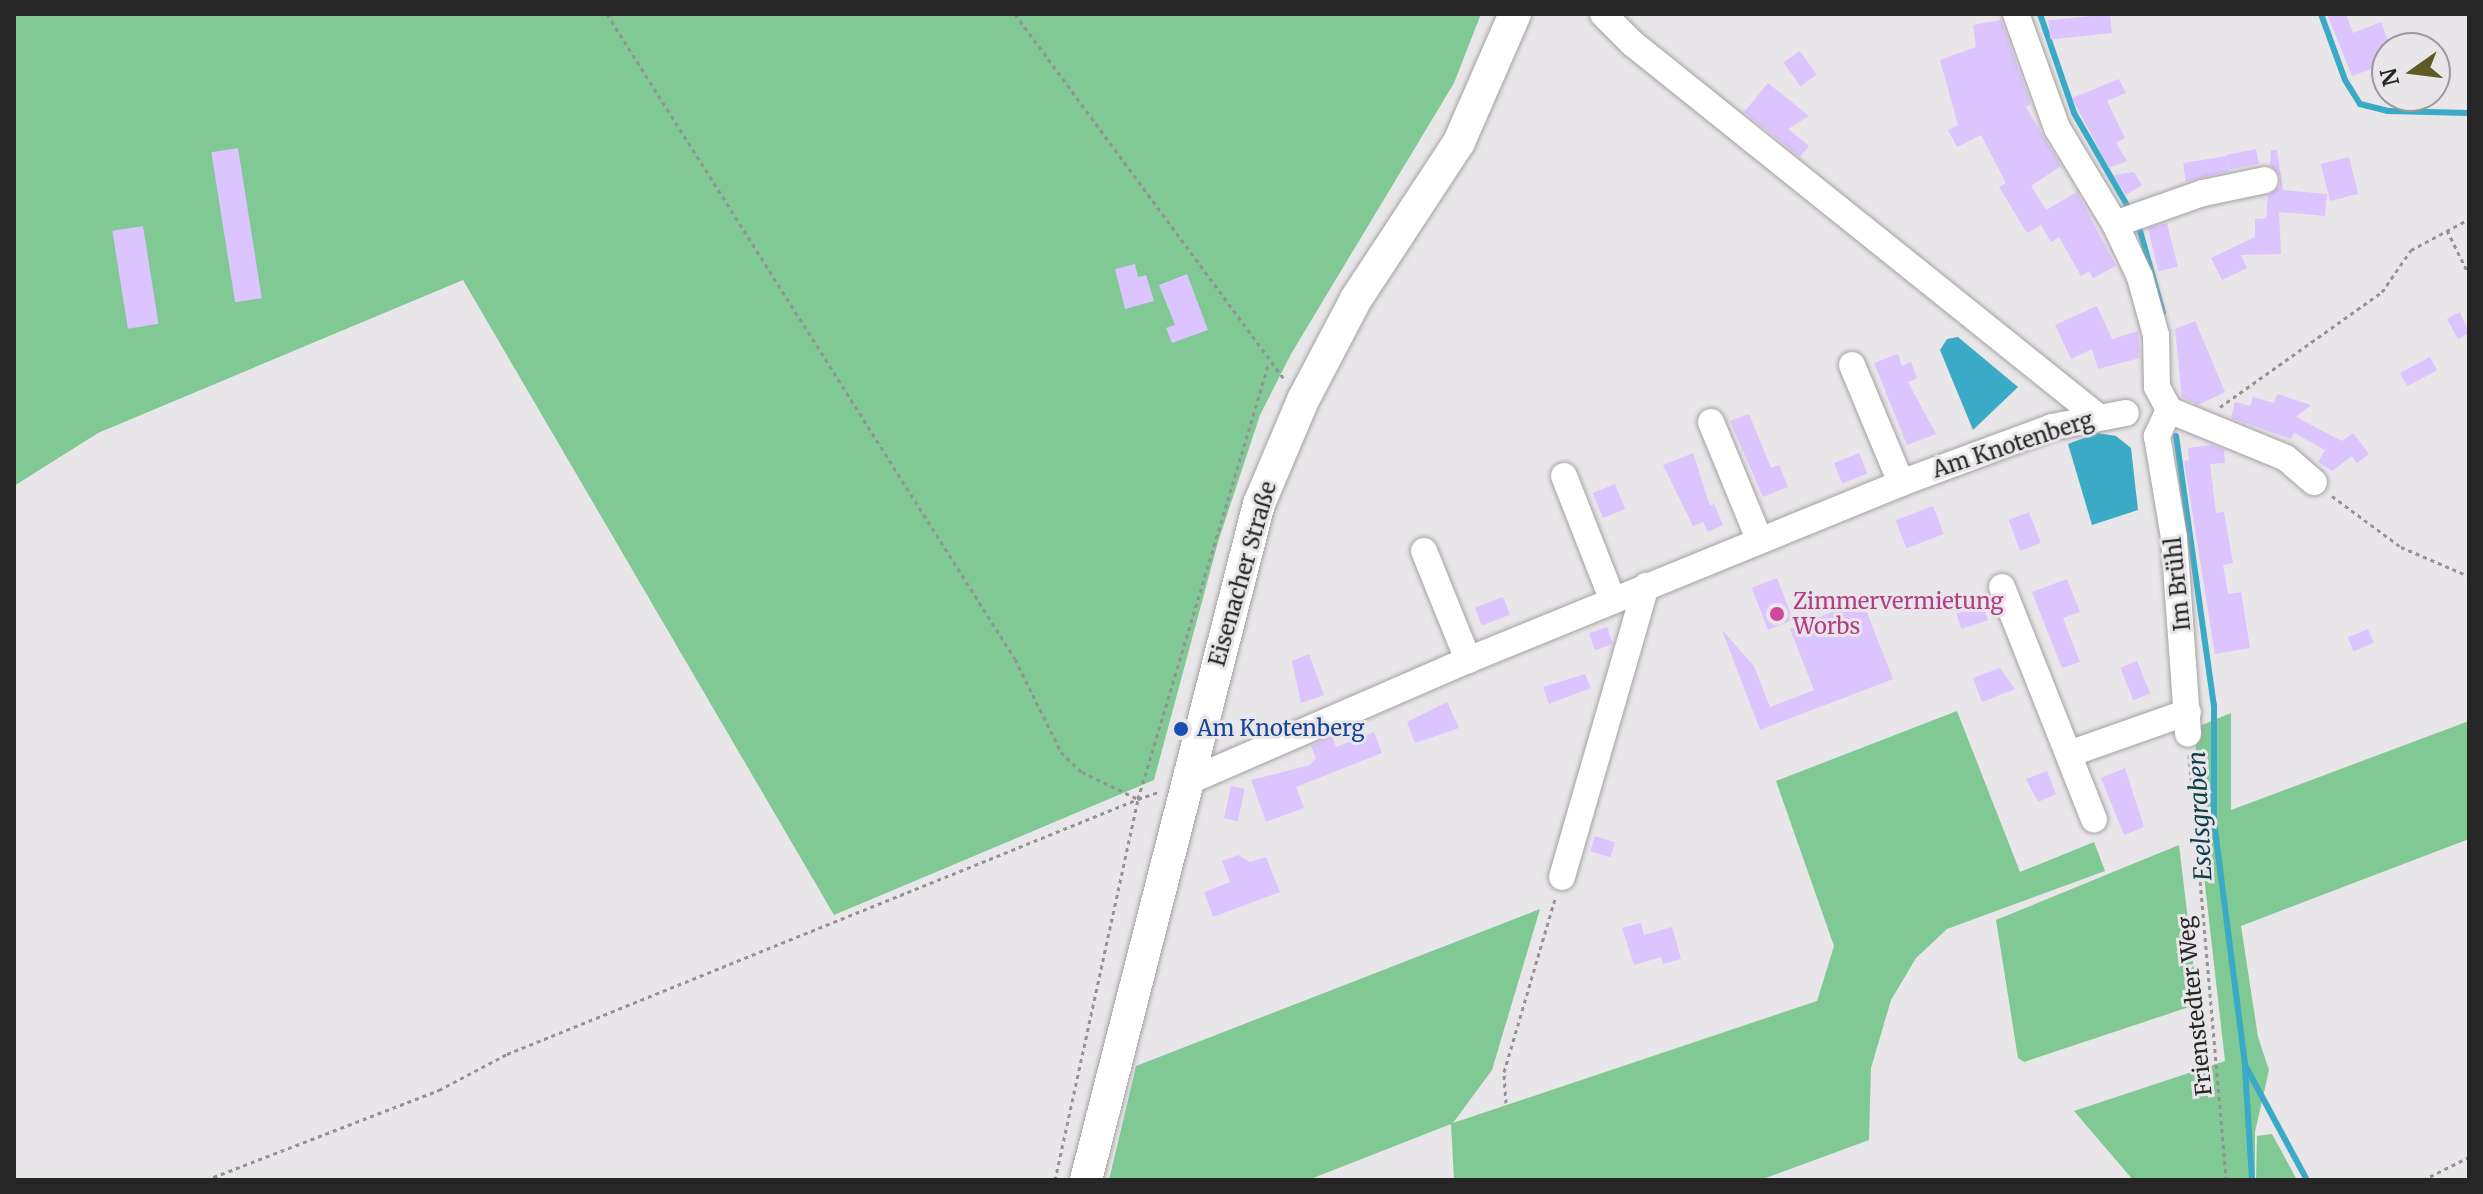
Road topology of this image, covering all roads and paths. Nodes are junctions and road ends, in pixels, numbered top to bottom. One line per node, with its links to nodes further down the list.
1 (607, 14): 32 (path)
2 (1015, 14): 11 (path)
3 (1515, 14): 13 (main road, Eisenacher Straße)
4 (1603, 14): 16 (street)
5 (2016, 14): 8 (street)
6 (2265, 180): 8 (street)
7 (2469, 219): 9 (path)
8 (2115, 224): 14 (street)
9 (2447, 230): 10 (path); 14 (path)
10 (2469, 275)
11 (1269, 363): 13 (path); 32 (path)
12 (1852, 365): 21 (street)
13 (1303, 400): 31 (main road, Eisenacher Straße)
14 (2172, 406): 15 (street); 18 (street); 20 (street)
15 (2126, 413): 16 (street, Am Knotenberg); 18 (street)
16 (2097, 416): 21 (street, Am Knotenberg)
17 (1711, 422): 22 (street)
18 (2157, 436): 29 (street, Im Brühl)
19 (1564, 476): 27 (street)
20 (2314, 482): 24 (path)
21 (1901, 483): 22 (street, Am Knotenberg)
22 (1759, 539): 25 (street, Am Knotenberg)
23 (1424, 551): 28 (street)
24 (2469, 576)
25 (1646, 586): 27 (street, Am Knotenberg); 34 (street)
26 (2002, 587): 30 (street)
27 (1613, 601): 28 (street, Am Knotenberg)
28 (1468, 660): 31 (street, Am Knotenberg)
29 (2188, 723): 30 (street); 40 (path, Frienstedter Weg)
30 (2069, 754): 33 (street)
31 (1185, 783): 32 (path); 39 (main road, Eisenacher Straße)
32 (1138, 799): 37 (path); 38 (path)
33 (2094, 819)
34 (1562, 877): 35 (path)
35 (1506, 1103)
36 (2469, 1157): 41 (path)
37 (206, 1180)
38 (1055, 1180)
39 (1086, 1180)
40 (2226, 1180)
41 (2423, 1180)

